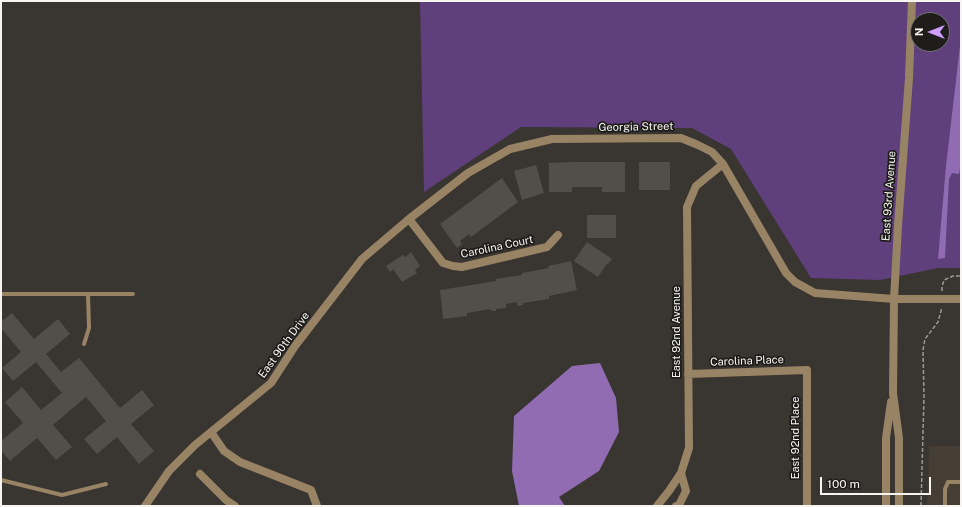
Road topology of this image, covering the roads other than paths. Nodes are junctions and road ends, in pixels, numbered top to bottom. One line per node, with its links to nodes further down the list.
1 (912, 1): 9 (street, East 93rd Avenue)
2 (723, 164): 3 (street, Georgia Street); 9 (street, Georgia Street); 13 (street, East 92nd Avenue)
3 (409, 219): 4 (street, Carolina Court); 5 (street, Georgia Street)
4 (558, 235)
5 (384, 241): 15 (street, East 90th Drive)
6 (1, 294): 7 (lane)
7 (88, 294): 8 (lane); 11 (lane)
8 (133, 294)
9 (894, 299): 10 (street, Georgia Street); 14 (street, East 93rd Avenue)
10 (961, 299)
11 (84, 344)
12 (807, 370): 13 (street, Carolina Place); 26 (street, East 92nd Place)
13 (688, 374): 16 (street, East 92nd Avenue)
14 (893, 393): 27 (street, East 93rd Avenue); 28 (street, East 93rd Avenue)
15 (211, 432): 21 (street, East 90th Drive); 23 (street)
16 (680, 473): 24 (street, East 92nd Avenue); 25 (street)
17 (200, 474): 22 (street)
18 (1, 480): 20 (lane)
19 (961, 482): 29 (lane)
20 (106, 484)
21 (145, 506)
22 (235, 506)
23 (317, 506)
24 (657, 506)
25 (676, 506)
26 (807, 506)
27 (886, 506)
28 (899, 506)
29 (945, 506)

